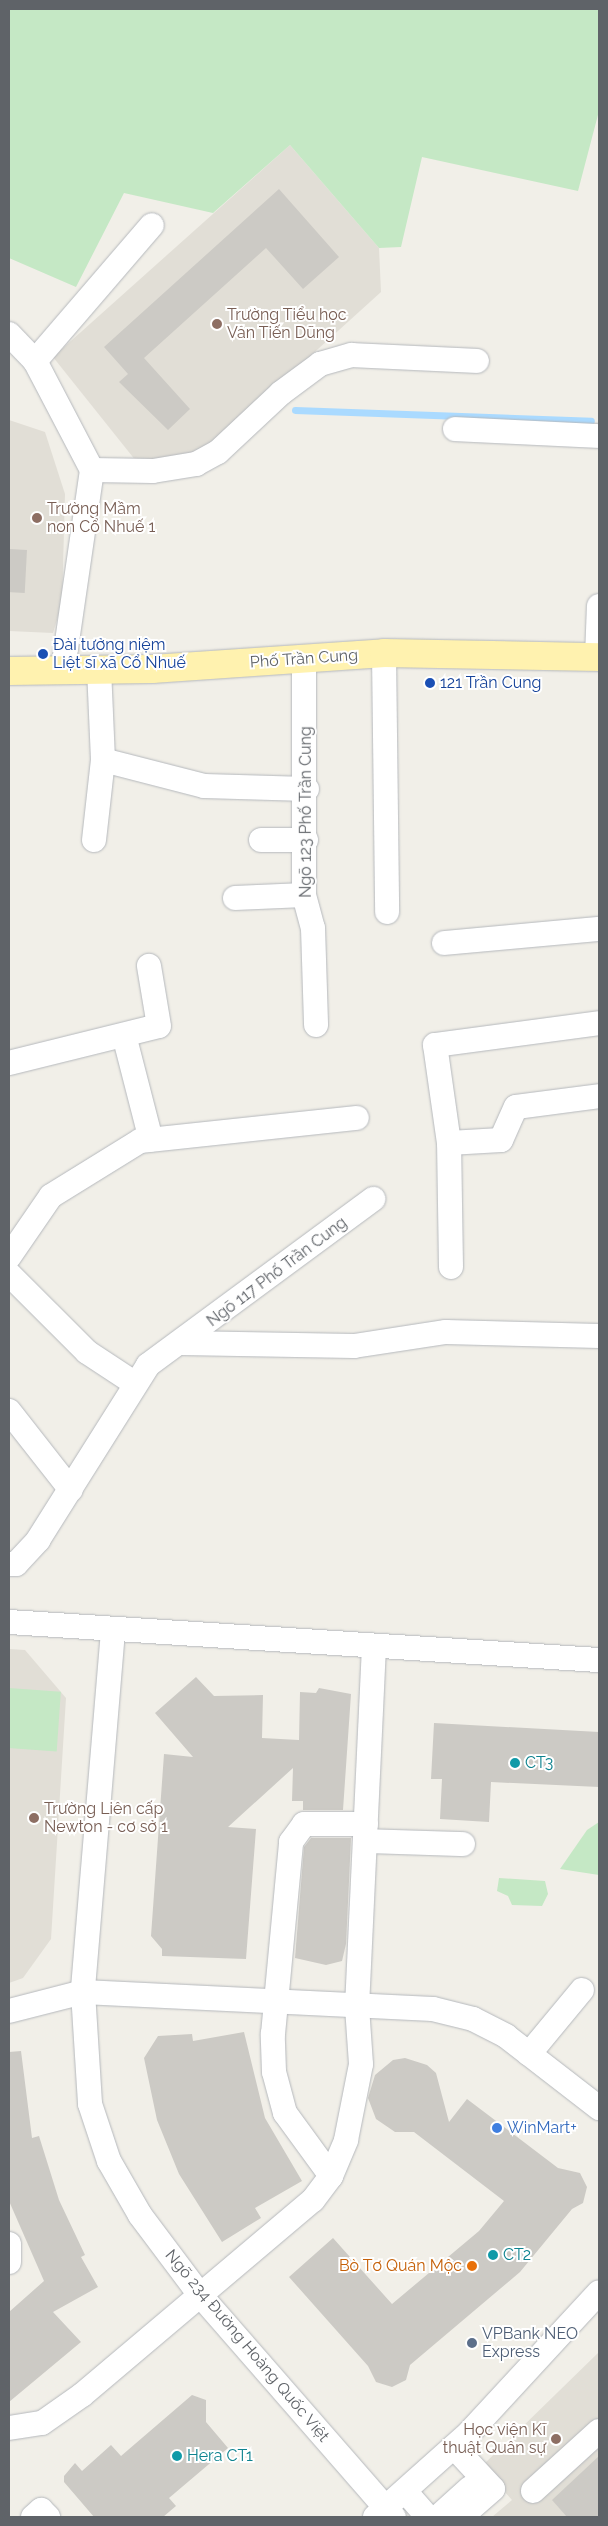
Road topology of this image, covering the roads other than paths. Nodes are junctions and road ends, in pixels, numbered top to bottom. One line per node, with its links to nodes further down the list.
1 (152, 226): 3 (street)
2 (9, 334): 3 (street)
3 (35, 361): 7 (street)
4 (477, 361): 7 (street)
5 (455, 429): 6 (street)
6 (599, 436)
7 (92, 470): 12 (street)
8 (599, 606): 10 (street)
9 (384, 653): 10 (main road, Phố Trần Cung); 11 (main road, Phố Trần Cung); 22 (street)
10 (598, 657)
11 (304, 659): 13 (main road, Phố Trần Cung); 16 (street, Ngõ 123 Phố Trần Cung)
12 (63, 669): 13 (main road, Phố Trần Cung); 14 (main road, Phố Trần Cung)
13 (99, 670): 15 (street)
14 (9, 671)
15 (103, 760): 16 (street); 17 (street)
16 (307, 789): 19 (street, Ngõ 123 Phố Trần Cung)
17 (94, 840)
18 (261, 840): 19 (street)
19 (306, 840): 20 (street, Ngõ 123 Phố Trần Cung)
20 (304, 894): 21 (street); 27 (street, Ngõ 123 Phố Trần Cung)
21 (235, 898)
22 (387, 912)
23 (599, 929): 24 (street)
24 (444, 943)
25 (149, 966): 28 (street)
26 (599, 1024): 33 (street)
27 (316, 1025)
28 (124, 1035): 29 (street); 32 (street)
29 (9, 1063)
30 (599, 1096): 33 (street)
31 (357, 1118): 32 (street)
32 (151, 1140): 35 (street)
33 (449, 1143): 36 (street)
34 (373, 1199): 39 (street, Ngõ 117 Phố Trần Cung)
35 (9, 1257)
36 (451, 1267)
37 (9, 1274): 40 (street)
38 (599, 1336): 39 (street, Ngõ 117 Phố Trần Cung)
39 (181, 1343): 40 (street, Ngõ 117 Phố Trần Cung)
40 (134, 1383): 42 (street, Ngõ 117 Phố Trần Cung)
41 (9, 1412): 42 (street)
42 (71, 1490): 43 (street, Ngõ 117 Phố Trần Cung)
43 (9, 1564)
44 (9, 1622): 45 (street)
45 (113, 1632): 46 (street); 51 (street, Ngõ 234 Đường Hoàng Quốc Việt)
46 (374, 1646): 47 (street); 48 (street)
47 (599, 1660)
48 (365, 1832): 49 (street); 52 (street); 53 (street)
49 (463, 1844)
50 (582, 1990): 55 (street)
51 (83, 1992): 52 (street); 54 (street); 61 (street, Ngõ 234 Đường Hoàng Quốc Việt)
52 (278, 2001): 53 (street); 57 (street)
53 (357, 2007): 55 (street); 57 (street)
54 (9, 2011)
55 (529, 2054): 56 (street)
56 (599, 2108)
57 (331, 2176): 61 (street)
58 (9, 2244): 59 (street)
59 (9, 2262)
60 (599, 2292): 64 (street)
61 (200, 2295): 62 (street); 68 (street, Ngõ 234 Đường Hoàng Quốc Việt)
62 (9, 2428)
63 (599, 2431): 67 (street)
64 (454, 2446): 65 (street); 66 (street)
65 (482, 2478): 72 (street); 73 (street)
66 (405, 2491): 68 (street); 71 (street)
67 (532, 2491)
68 (385, 2514)
69 (32, 2517): 70 (street)
70 (48, 2517)
71 (428, 2517)
72 (438, 2517)
73 (460, 2517)

